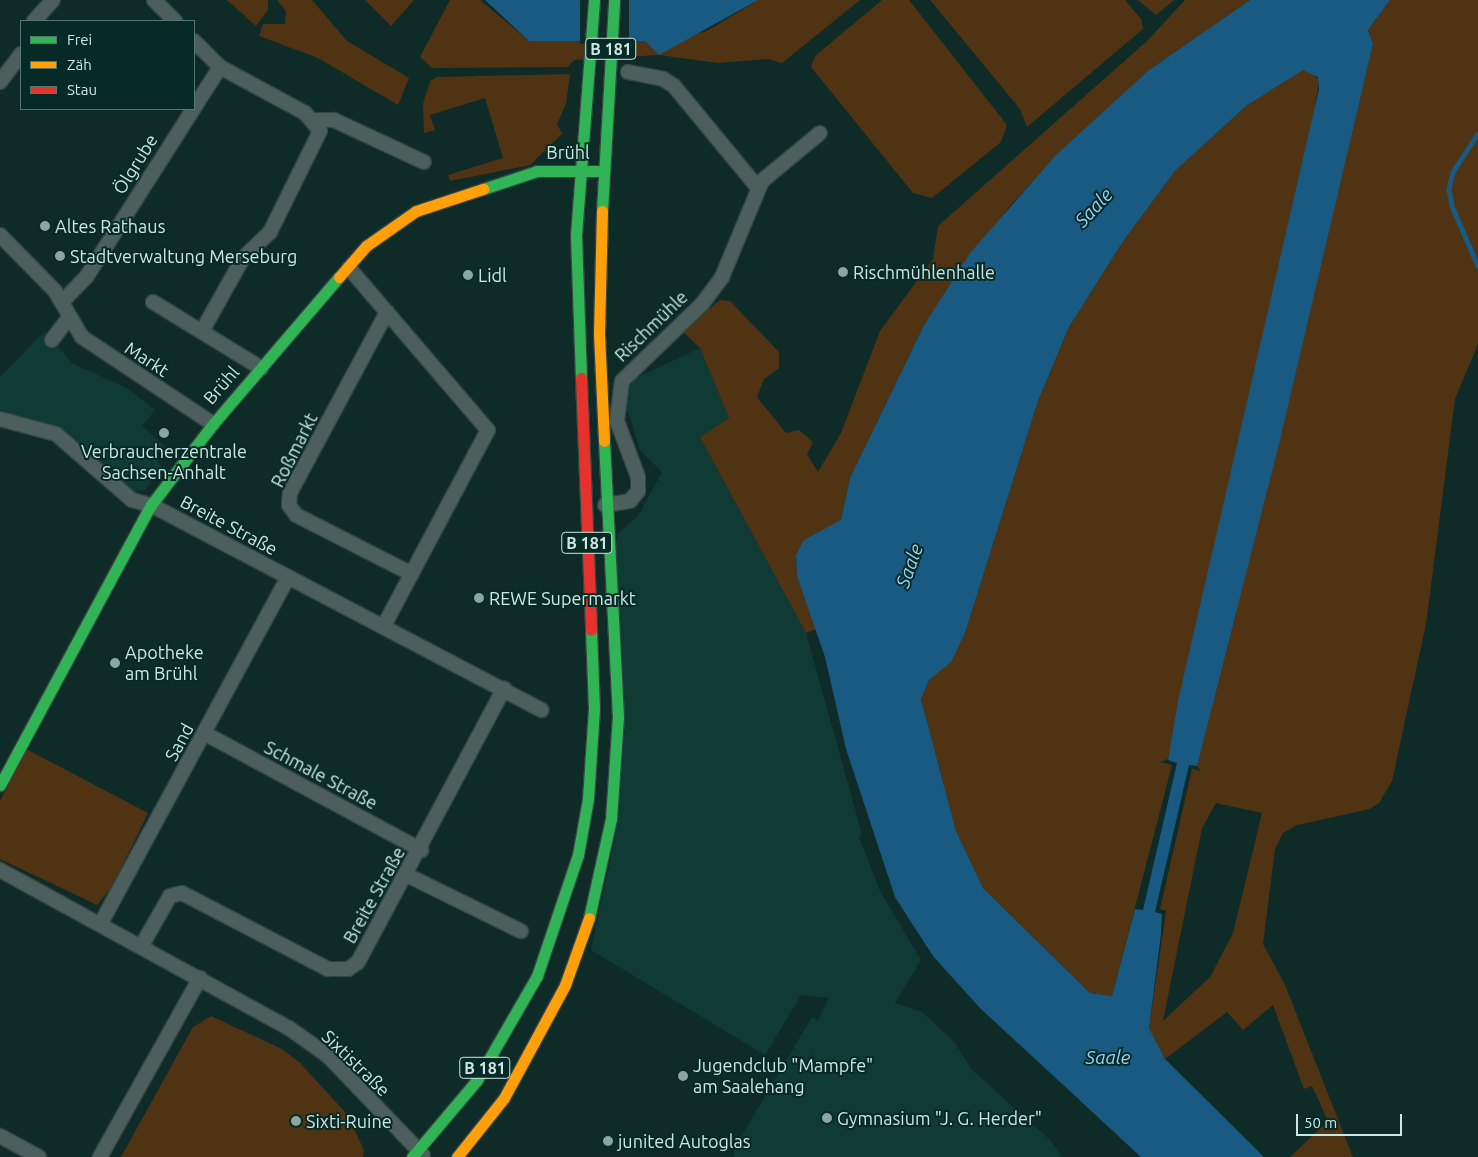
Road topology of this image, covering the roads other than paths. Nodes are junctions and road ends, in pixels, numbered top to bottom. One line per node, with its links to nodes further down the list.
1 (53, 0): 5 (street)
2 (154, 0): 6 (street)
3 (594, 0): 17 (main road, B 181)
4 (614, 0): 18 (main road, B 181)
5 (35, 20)
6 (174, 20)
7 (195, 42): 9 (street)
8 (20, 55): 11 (street)
9 (220, 67): 12 (street, Ölgrube); 14 (street)
10 (628, 72): 19 (street)
11 (0, 82)
12 (195, 106)
13 (193, 110): 22 (street, Ölgrube)
14 (315, 120): 16 (street); 26 (street)
15 (820, 133): 19 (street, Rischmühle)
16 (424, 162)
17 (579, 169): 18 (main road, Brühl); 21 (main road, Brühl); 48 (main road, B 181)
18 (603, 171): 32 (main road, B 181)
19 (758, 188): 32 (street, Rischmühle)
20 (0, 235): 22 (street)
21 (349, 268): 24 (street); 28 (main road, Brühl)
22 (62, 302): 25 (street, Markt)
23 (153, 302): 26 (street)
24 (387, 312): 33 (street); 33 (street, Roßmarkt)
25 (68, 318): 27 (street); 30 (street, Markt)
26 (202, 331): 28 (street)
27 (52, 340)
28 (261, 368): 30 (main road, Brühl)
29 (0, 419): 31 (street)
30 (213, 424): 31 (main road, Brühl)
31 (151, 505): 34 (street, Breite Straße); 39 (main road, Brühl)
32 (605, 505): 51 (main road, B 181)
33 (412, 574): 35 (street)
34 (288, 577): 35 (street, Breite Straße); 38 (street, Sand)
35 (384, 626): 36 (street, Breite Straße)
36 (504, 688): 37 (street, Breite Straße); 40 (street, Breite Straße)
37 (542, 710)
38 (204, 733): 40 (street, Schmale Straße); 43 (street, Sand)
39 (0, 785)
40 (420, 850): 42 (street, Breite Straße)
41 (0, 870): 43 (street, Sixtistraße)
42 (407, 875): 44 (street); 45 (street, Breite Straße)
43 (101, 923): 45 (street, Sixtistraße)
44 (521, 931)
45 (142, 945): 46 (street, Sixtistraße)
46 (200, 978): 48 (street, Sixtistraße); 50 (street)
47 (0, 1136): 49 (street)
48 (419, 1155)
49 (38, 1157)
50 (100, 1157)
51 (457, 1157)

